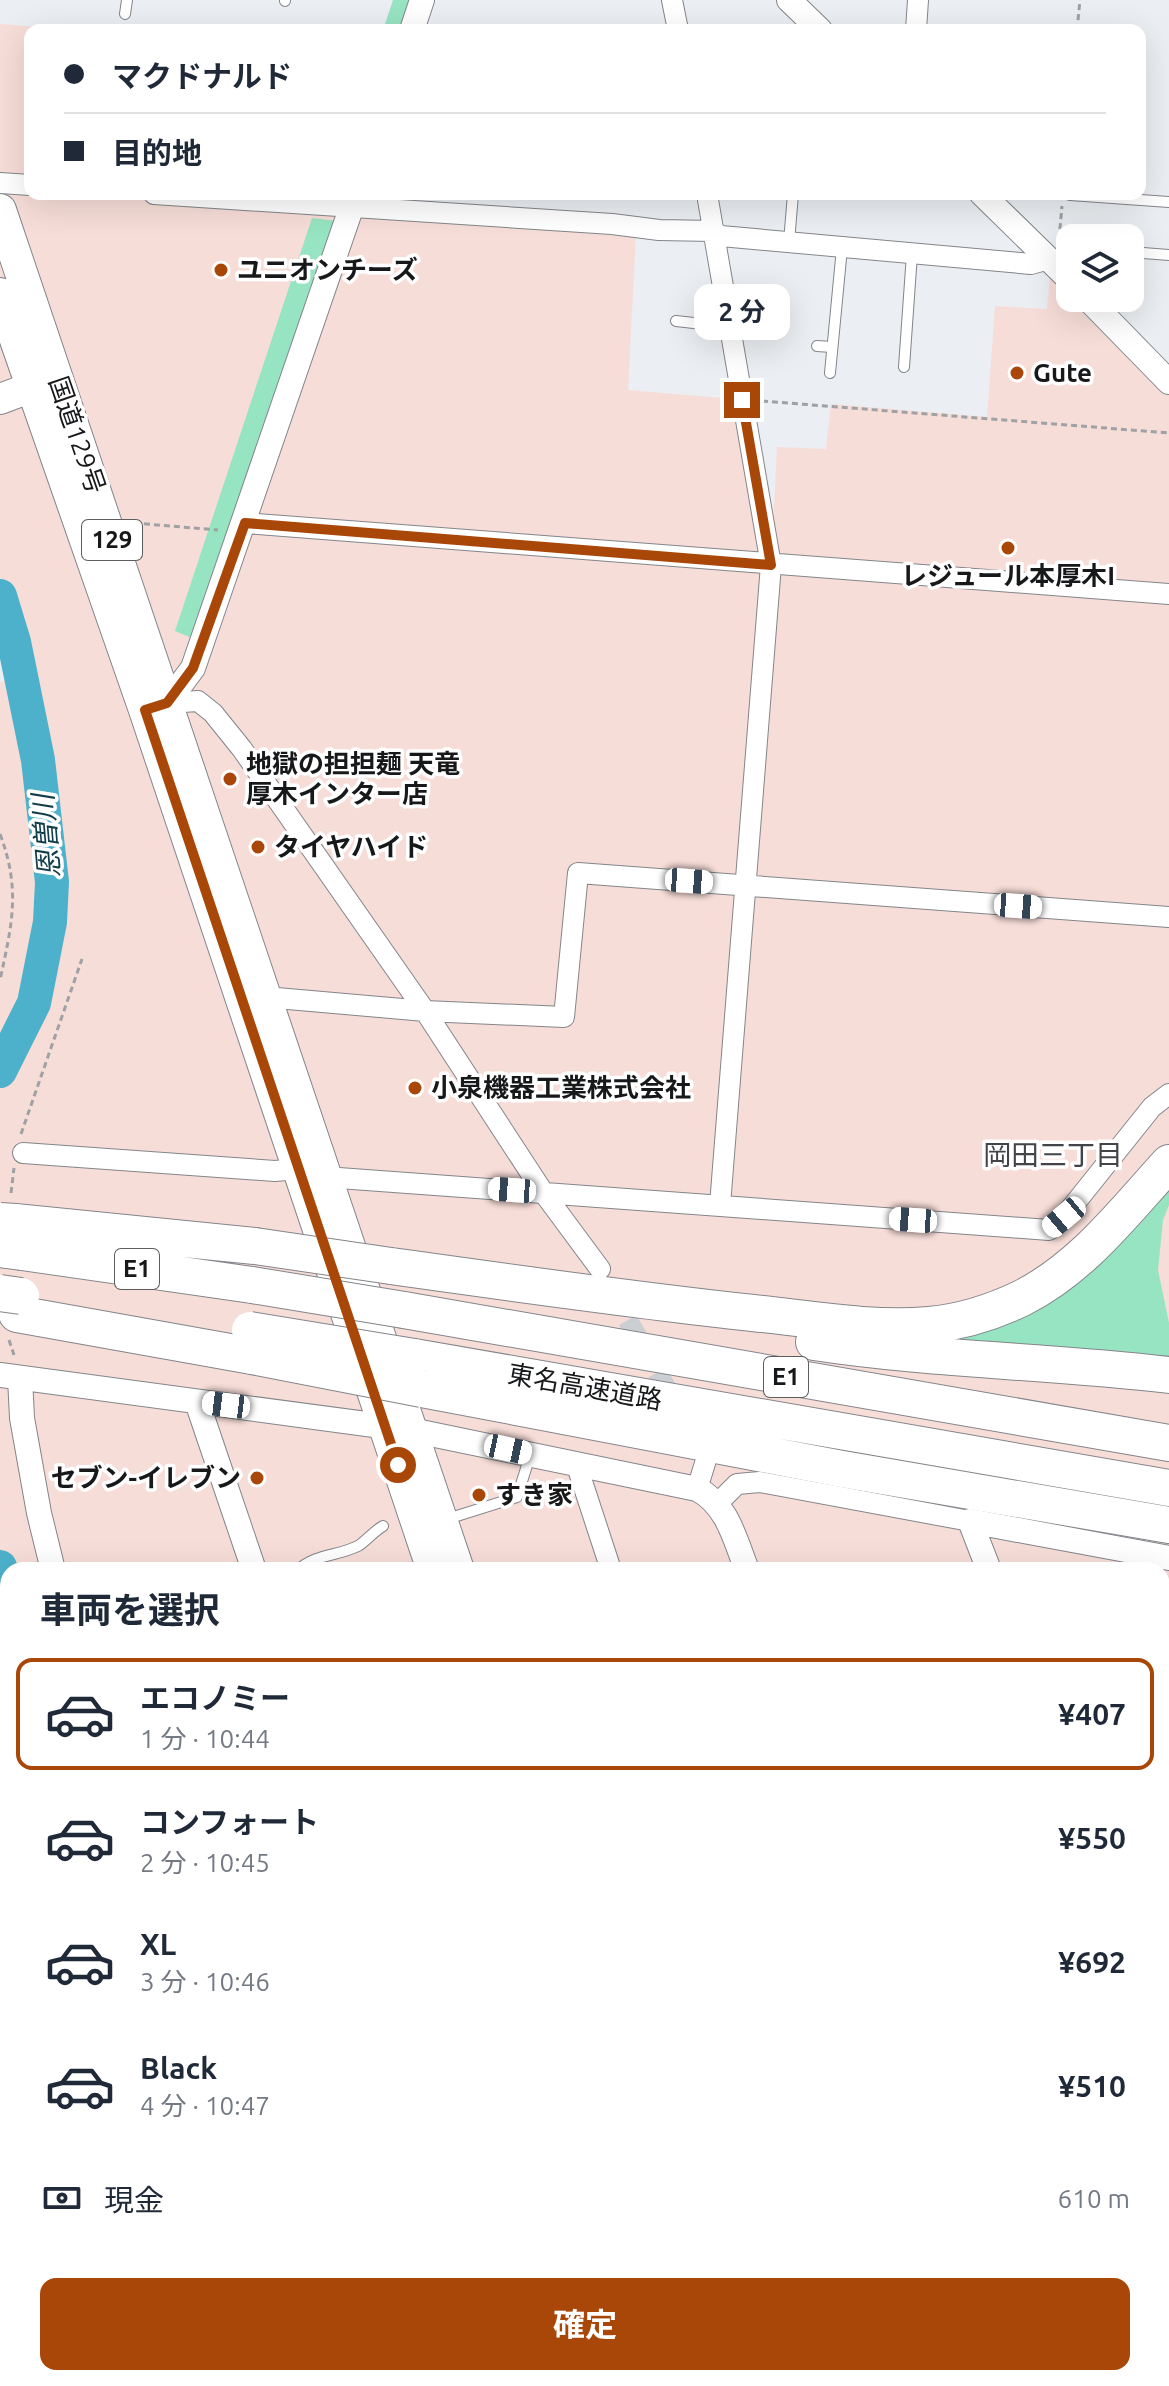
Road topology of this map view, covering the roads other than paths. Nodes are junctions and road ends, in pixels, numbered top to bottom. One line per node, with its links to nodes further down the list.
1 (127, 0): 6 (lane)
2 (422, 0): 7 (street)
3 (672, 0): 8 (street)
4 (789, 0): 9 (street)
5 (918, 0): 10 (street)
6 (125, 14)
7 (414, 24)
8 (677, 24)
9 (814, 24)
10 (916, 24)
11 (0, 183): 12 (street)
12 (24, 185)
13 (327, 200): 18 (street)
14 (708, 200): 21 (street)
15 (792, 200): 22 (lane)
16 (988, 200): 27 (street)
17 (1140, 200): 19 (lane)
18 (354, 201): 21 (street); 43 (street)
19 (1169, 202)
20 (0, 210): 40 (highway, 国道129号 / 129)
21 (713, 231): 22 (street); 32 (street)
22 (789, 242): 23 (street)
23 (842, 248): 25 (street); 35 (lane)
24 (1144, 253): 26 (lane)
25 (912, 254): 28 (street); 37 (lane)
26 (1169, 255)
27 (1056, 265)
28 (1056, 268)
29 (0, 294): 33 (highway, 国道129号 / 129)
30 (1101, 312): 41 (street)
31 (676, 321): 32 (lane)
32 (729, 327): 44 (street)
33 (6, 338): 40 (highway, 国道129号 / 129)
34 (817, 346): 35 (lane)
35 (832, 347): 39 (lane)
36 (891, 350): 37 (lane)
37 (905, 351): 38 (lane)
38 (904, 367)
39 (830, 373)
40 (45, 381): 42 (main road); 46 (highway, 国道129号 / 129); 46 (highway, 国道129号 / 129)
41 (1169, 382)
42 (0, 399)
43 (234, 527): 44 (street); 46 (street)
44 (771, 565): 45 (street); 47 (street)
45 (1169, 594)
46 (156, 706): 49 (highway, 国道129号 / 129); 50 (street); 54 (highway, 国道129号 / 129)
47 (745, 885): 48 (street); 50 (street); 56 (street)
48 (1169, 917)
49 (265, 997): 50 (street); 54 (highway, 国道129号 / 129)
50 (425, 1011): 55 (street)
51 (1169, 1094): 56 (street)
52 (23, 1153): 54 (street)
53 (1169, 1163): 59 (highway)
54 (311, 1173): 55 (street); 67 (highway, 国道129号 / 129)
55 (543, 1192): 56 (street); 60 (street)
56 (720, 1205)
57 (0, 1221): 59 (highway, bridge)
58 (0, 1249): 68 (highway, 東名高速道路 / E1, bridge)
59 (391, 1266): 64 (highway)
60 (600, 1269)
61 (0, 1293): 63 (highway, 東名高速道路 / E1, bridge)
62 (0, 1311): 63 (highway, bridge)
63 (418, 1373): 72 (highway, 東名高速道路 / E1); 78 (highway)
64 (1169, 1375)
65 (8, 1376): 66 (street); 80 (street)
66 (197, 1402): 67 (street); 81 (street)
67 (398, 1428): 69 (street); 75 (highway, 国道129号 / 129); 83 (highway, 国道129号 / 129)
68 (1169, 1443)
69 (531, 1454): 71 (street); 75 (lane)
70 (706, 1460): 73 (street)
71 (576, 1463): 73 (street); 85 (street)
72 (1169, 1488)
73 (697, 1489): 74 (street)
74 (718, 1503): 76 (street); 86 (street)
75 (441, 1521): 84 (highway, 国道129号 / 129)
76 (970, 1521): 79 (street); 87 (street)
77 (383, 1526): 82 (lane)
78 (1169, 1528)
79 (1169, 1558)
80 (51, 1562)
81 (251, 1562)
82 (307, 1562)
83 (431, 1562)
84 (455, 1562)
85 (608, 1562)
86 (744, 1562)
87 (986, 1562)

